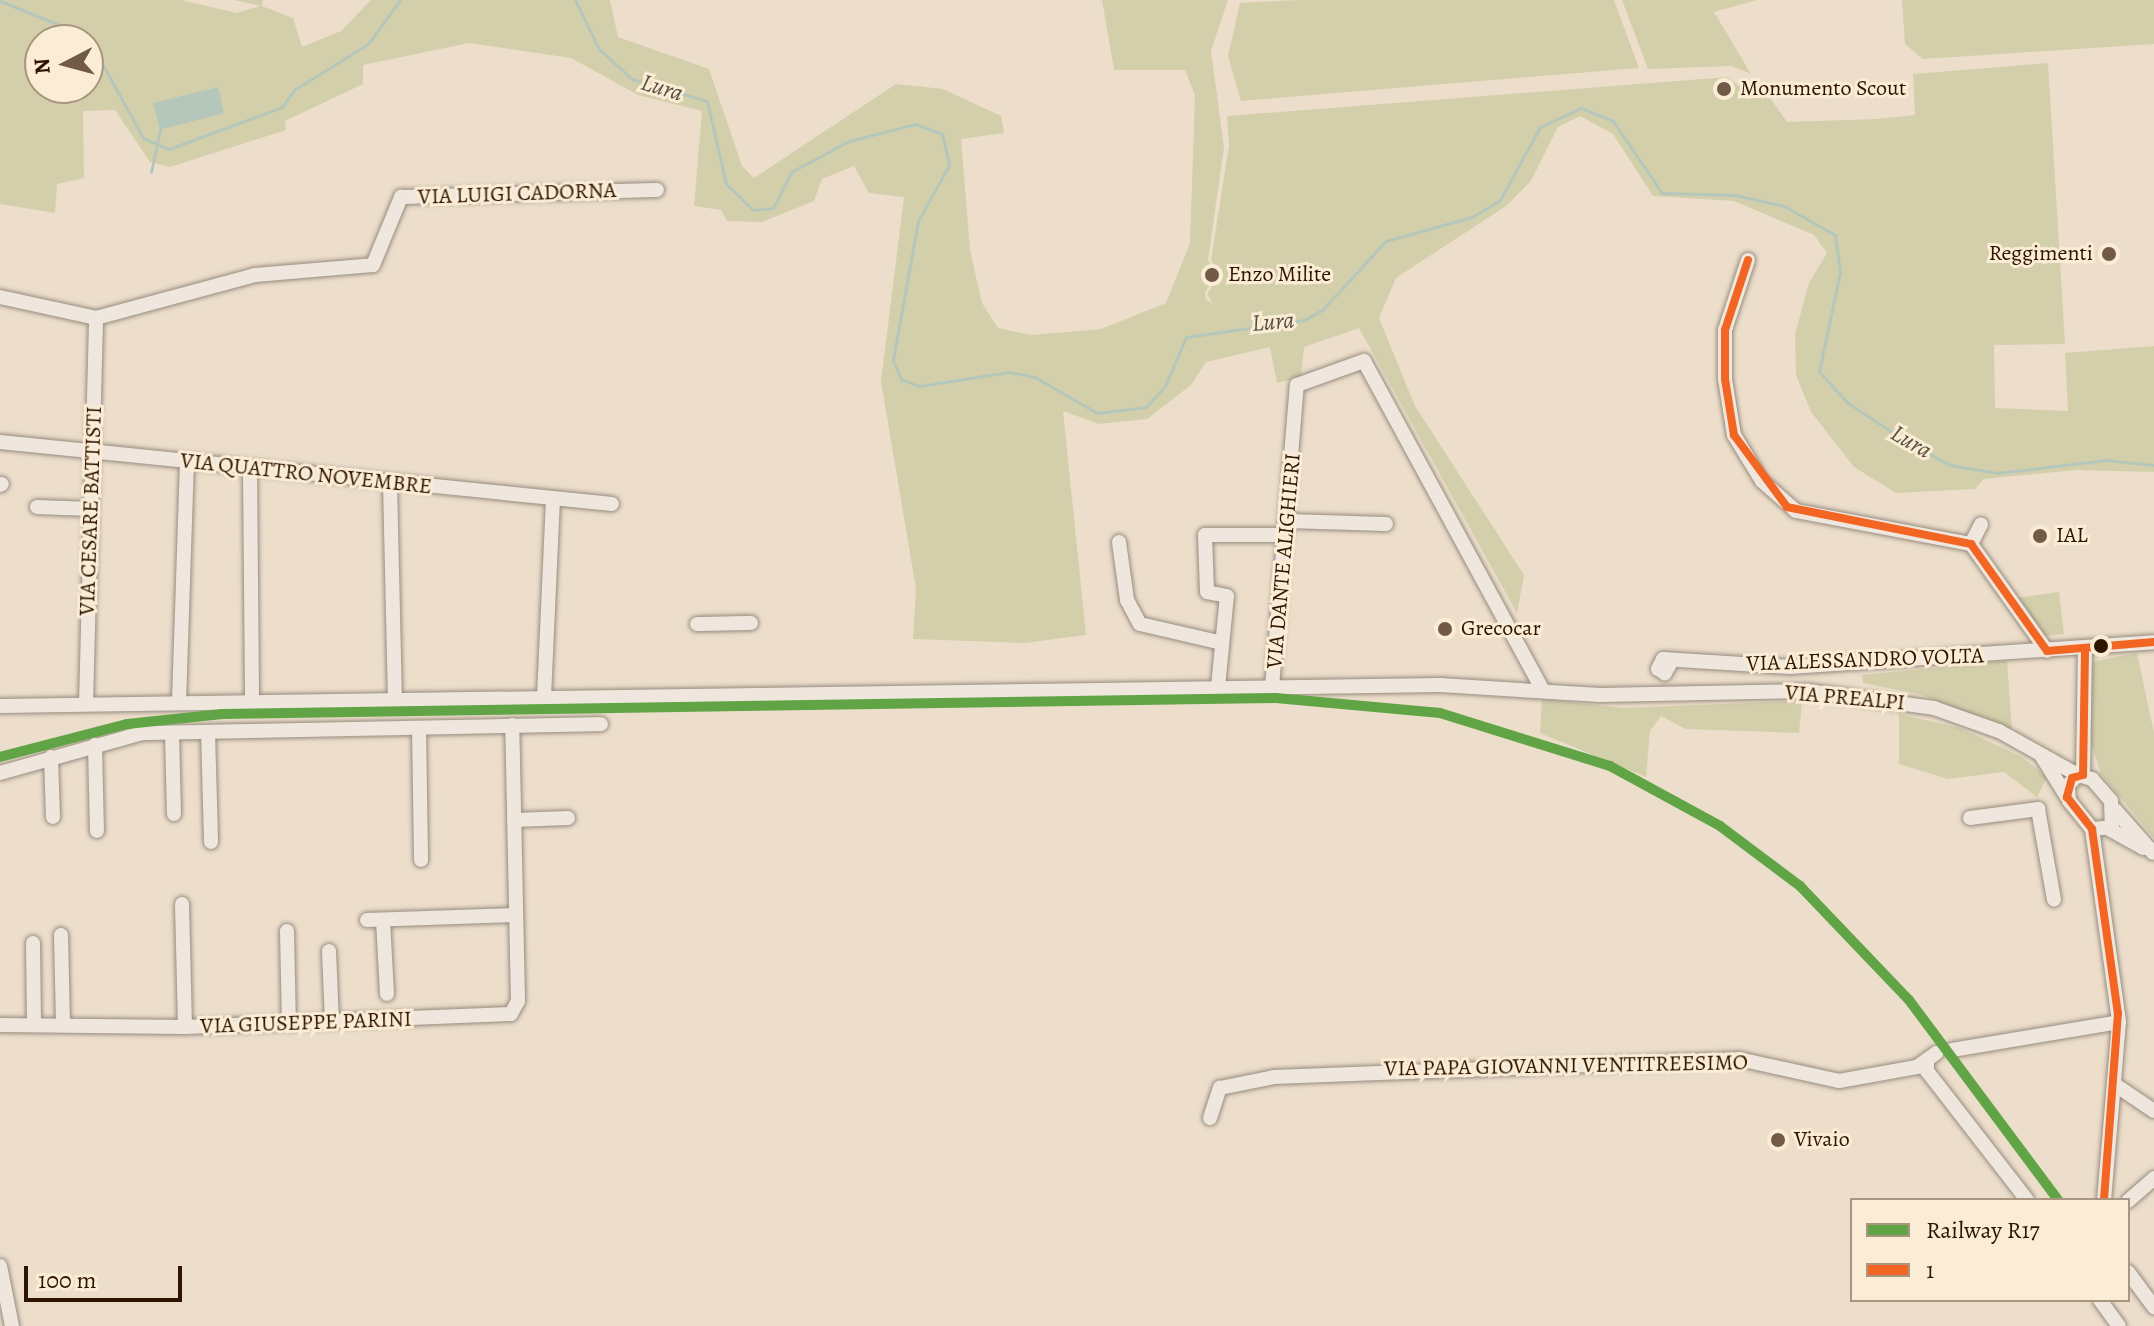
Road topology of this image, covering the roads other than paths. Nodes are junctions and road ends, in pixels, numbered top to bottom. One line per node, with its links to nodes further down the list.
1 (657, 190): 4 (street, VIA LUIGI CADORNA)
2 (1748, 260): 18 (street)
3 (0, 297): 4 (street)
4 (96, 318): 6 (street, VIA CESARE BATTISTI)
5 (0, 442): 6 (street, VIA QUATTRO NOVEMBRE)
6 (93, 452): 7 (street, VIA QUATTRO NOVEMBRE); 13 (street, VIA CESARE BATTISTI)
7 (187, 463): 8 (street, VIA QUATTRO NOVEMBRE); 32 (street)
8 (250, 468): 9 (street, VIA QUATTRO NOVEMBRE); 31 (street)
9 (390, 482): 10 (street, VIA QUATTRO NOVEMBRE); 29 (street)
10 (553, 499): 11 (street, VIA QUATTRO NOVEMBRE); 30 (street)
11 (612, 504)
12 (37, 507): 13 (street)
13 (91, 509): 33 (street, VIA CESARE BATTISTI)
14 (1386, 524): 16 (street)
15 (1981, 524): 18 (street)
16 (1287, 528): 22 (street); 26 (street, VIA DANTE ALIGHIERI); 27 (street, VIA DANTE ALIGHIERI)
17 (1119, 542): 22 (street)
18 (1971, 544): 23 (street)
19 (751, 623): 20 (street)
20 (697, 624)
21 (2154, 642): 24 (street, VIA ALESSANDRO VOLTA)
22 (1222, 643): 28 (street)
23 (2047, 651): 24 (street, VIA ALESSANDRO VOLTA); 25 (street, VIA ALESSANDRO VOLTA)
24 (2085, 652): 41 (street)
25 (1671, 662)
26 (1272, 687): 27 (street); 28 (street)
27 (1541, 687): 42 (street, VIA PREALPI)
28 (1212, 688): 30 (street)
29 (395, 697): 30 (street); 31 (street)
30 (544, 697)
31 (252, 699): 32 (street)
32 (179, 702): 33 (street)
33 (86, 704): 34 (street)
34 (0, 706)
35 (601, 724): 36 (street)
36 (512, 725): 37 (street); 53 (street, VIA GIUSEPPE PARINI)
37 (419, 728): 38 (street); 58 (street)
38 (208, 732): 39 (street); 56 (street)
39 (172, 733): 40 (street); 49 (street)
40 (95, 745): 43 (street); 55 (street)
41 (2086, 745): 45 (street); 46 (street)
42 (2038, 751): 45 (street, VIA PREALPI); 47 (street)
43 (51, 757): 44 (street); 50 (street)
44 (0, 773)
45 (2081, 775): 46 (street, VIA PREALPI); 47 (street)
46 (2098, 785): 48 (street)
47 (2067, 797): 54 (street)
48 (2115, 810): 54 (street); 57 (street)
49 (174, 814)
50 (53, 817)
51 (568, 818): 53 (street)
52 (1970, 818): 59 (street)
53 (514, 820): 61 (street, VIA GIUSEPPE PARINI)
54 (2102, 830): 57 (street); 70 (street)
55 (97, 831)
56 (211, 842)
57 (2153, 854)
58 (421, 860)
59 (2054, 900)
60 (182, 904): 75 (street)
61 (516, 915): 63 (street); 69 (street, VIA GIUSEPPE PARINI)
62 (367, 920): 63 (street)
63 (383, 920): 68 (street)
64 (287, 931): 71 (street)
65 (61, 935): 74 (street)
66 (33, 943): 73 (street)
67 (329, 951): 69 (street)
68 (387, 994)
69 (332, 1022): 71 (street, VIA GIUSEPPE PARINI)
70 (2119, 1022): 76 (street); 77 (street)
71 (289, 1024): 75 (street, VIA GIUSEPPE PARINI)
72 (0, 1025): 73 (street, VIA GIUSEPPE PARINI)
73 (34, 1025): 74 (street, VIA GIUSEPPE PARINI)
74 (63, 1025): 75 (street, VIA GIUSEPPE PARINI)
75 (185, 1027)
76 (1952, 1050)
77 (2114, 1084): 78 (street); 82 (street)
78 (2154, 1111)
79 (1210, 1118): 81 (street, VIA PAPA GIOVANNI VENTITREESIMO)
80 (2154, 1178): 83 (street)
81 (2025, 1198)
82 (2104, 1198)
83 (2130, 1199)
84 (0, 1266): 88 (street)
85 (2130, 1275): 87 (street)
86 (2101, 1302): 89 (street)
87 (2154, 1307)
88 (12, 1326)
89 (2119, 1326)

